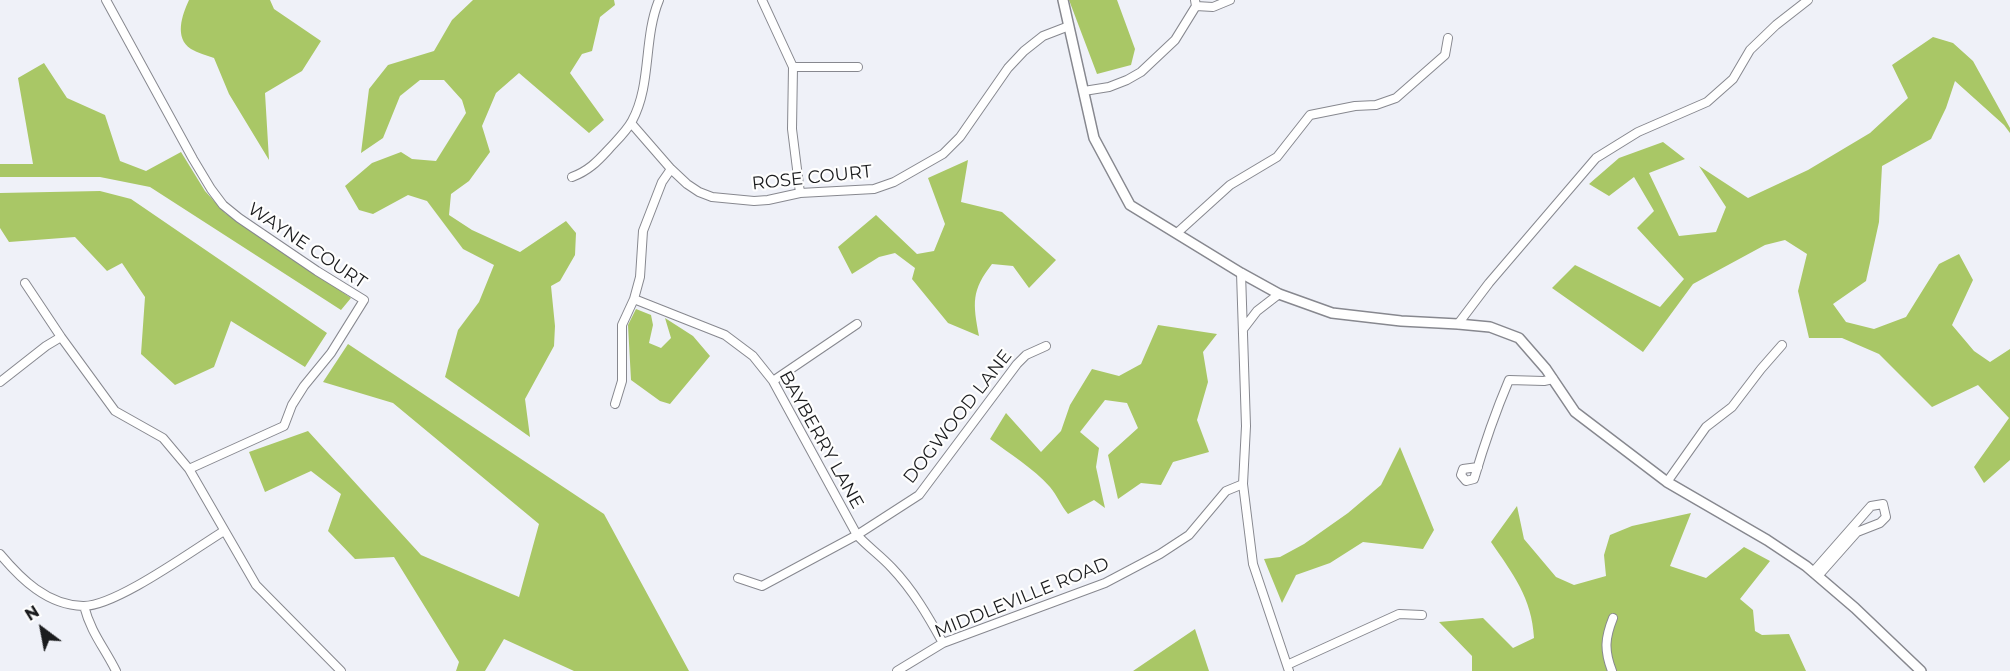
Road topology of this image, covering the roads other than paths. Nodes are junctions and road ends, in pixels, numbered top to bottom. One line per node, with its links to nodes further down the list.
1 (106, 0): 33 (street, WAYNE COURT)
2 (659, 0): 13 (street)
3 (762, 0): 10 (street)
4 (1063, 0): 8 (main road)
5 (1230, 0): 7 (street)
6 (1808, 0): 23 (street)
7 (1195, 3): 12 (street)
8 (1069, 26): 12 (main road); 16 (street, ROSE COURT)
9 (1448, 38): 17 (street)
10 (793, 67): 11 (street); 16 (street)
11 (858, 67)
12 (1084, 91): 17 (main road)
13 (631, 123): 14 (street, ROSE COURT); 15 (street)
14 (671, 169): 16 (street, ROSE COURT); 21 (street)
15 (572, 177)
16 (800, 193)
17 (1177, 233): 18 (main road)
18 (1241, 273): 20 (main road); 24 (street)
19 (25, 283): 25 (street)
20 (1279, 294): 23 (main road); 24 (street)
21 (634, 299): 29 (street, BAYBERRY LANE); 31 (street)
22 (857, 324): 29 (street)
23 (1458, 324): 28 (main road)
24 (1244, 328): 35 (street)
25 (61, 337): 30 (street); 33 (street)
26 (1782, 345): 34 (street)
27 (1046, 346): 37 (street, DOGWOOD LANE)
28 (1552, 379): 32 (street); 34 (main road)
29 (773, 381): 37 (street, BAYBERRY LANE)
30 (0, 382)
31 (615, 404)
32 (1478, 467)
33 (189, 469): 36 (street)
34 (1667, 482): 39 (main road)
35 (1243, 484): 44 (street, MIDDLEVILLE ROAD); 45 (street)
36 (224, 531): 41 (street); 47 (street)
37 (857, 535): 40 (street, DOGWOOD LANE); 44 (street, BAYBERRY LANE)
38 (0, 554): 41 (street)
39 (1816, 574): 39 (street); 50 (main road)
40 (738, 578)
41 (84, 606): 46 (street)
42 (1422, 615): 45 (street)
43 (1613, 618): 49 (street)
44 (943, 643): 48 (street, MIDDLEVILLE ROAD)
45 (1288, 668)
46 (116, 671)
47 (341, 671)
48 (897, 671)
49 (1612, 671)
50 (1921, 671)

